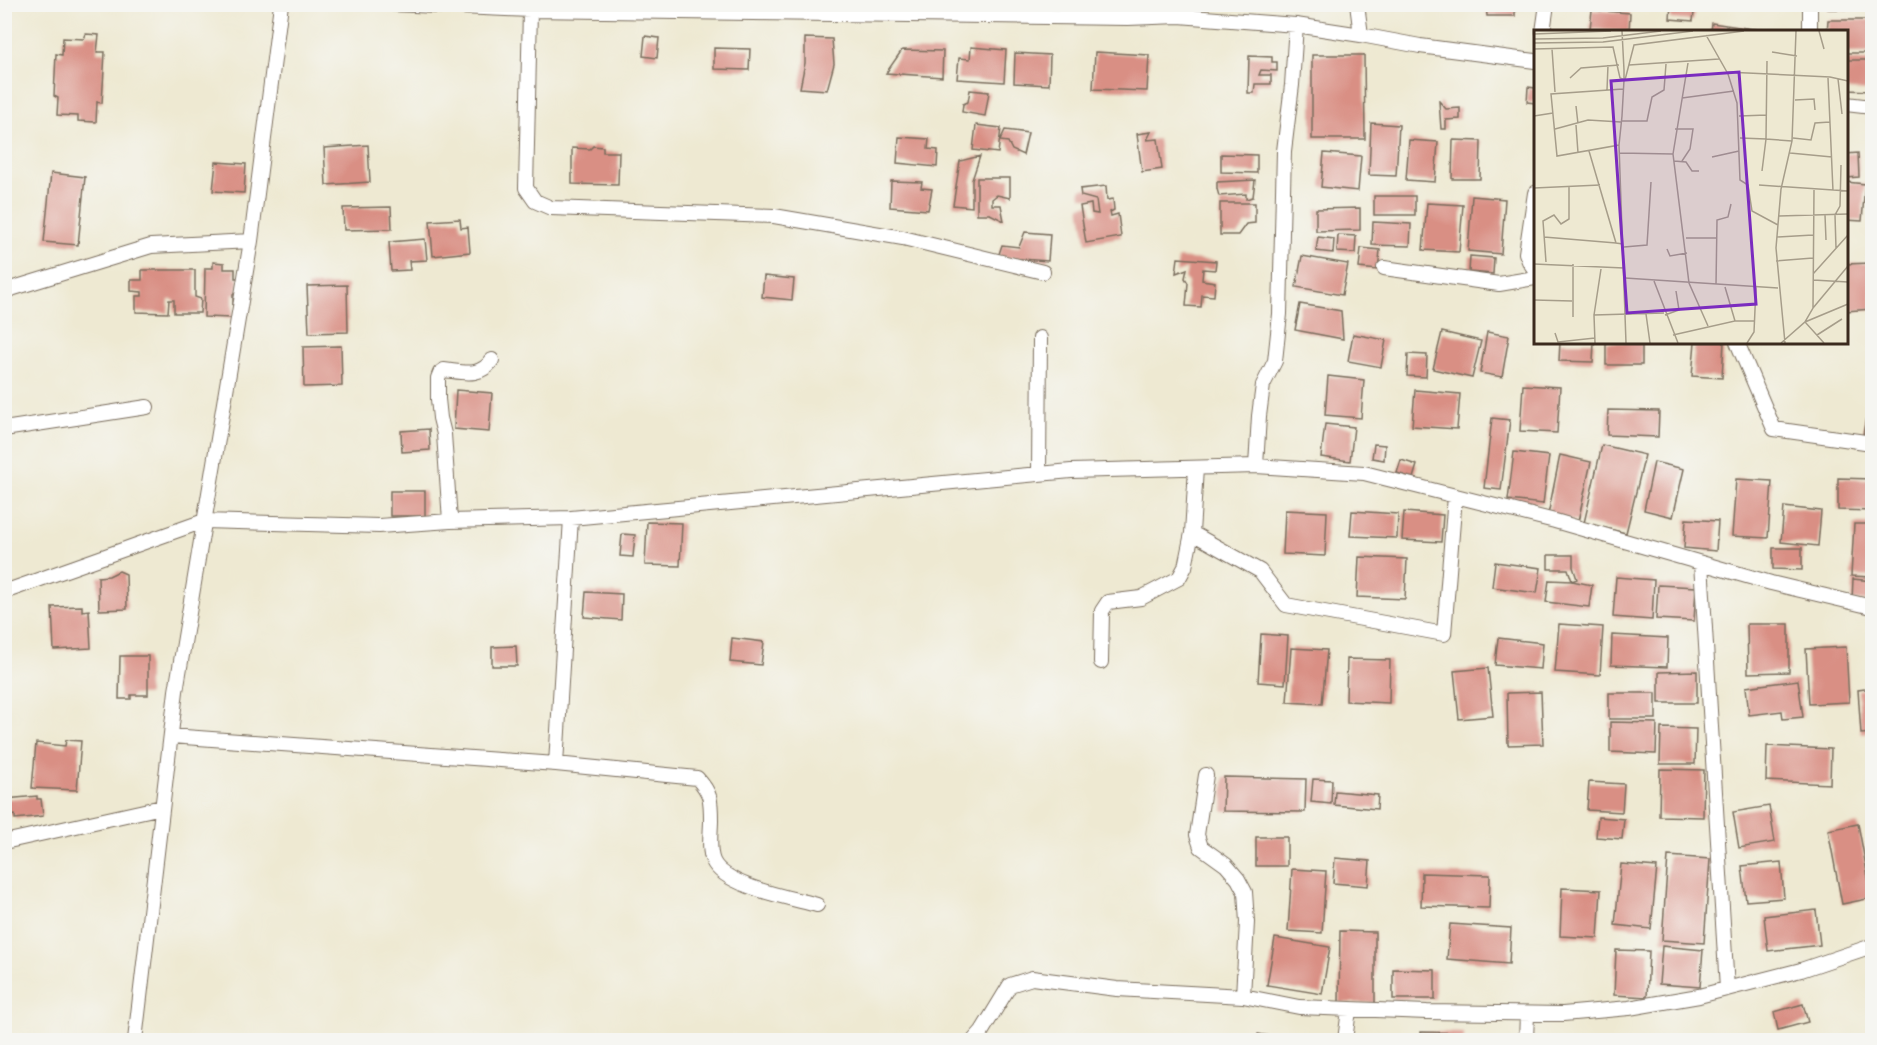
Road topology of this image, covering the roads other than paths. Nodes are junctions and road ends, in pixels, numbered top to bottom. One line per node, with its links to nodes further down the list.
1 (281, 4): 16 (street)
2 (391, 4): 7 (street)
3 (1357, 4): 11 (street)
4 (1547, 4): 9 (street)
5 (1810, 4): 10 (street)
6 (560, 8): 7 (street); 8 (street)
7 (530, 10): 19 (street)
8 (1296, 25): 11 (street); 28 (street)
9 (1543, 30)
10 (1810, 30)
11 (1361, 35): 12 (street)
12 (1534, 61)
13 (1847, 104): 14 (street)
14 (1872, 107)
15 (1534, 200): 18 (street)
16 (251, 241): 21 (street); 33 (street)
17 (1384, 268): 20 (street)
18 (1534, 268)
19 (1043, 272)
20 (1534, 278)
21 (4, 291)
22 (1041, 338): 30 (street)
23 (1738, 344): 27 (street)
24 (492, 360): 34 (street)
25 (147, 407): 26 (street)
26 (4, 429)
27 (1872, 443)
28 (1256, 466): 29 (street); 31 (street)
29 (1196, 468): 30 (street); 35 (street)
30 (1040, 474): 32 (street)
31 (1455, 496): 35 (street); 36 (street)
32 (571, 518): 34 (street); 41 (street)
33 (204, 521): 34 (street); 37 (street); 40 (street)
34 (450, 521)
35 (1192, 533): 39 (street)
36 (1701, 563): 38 (street); 47 (street)
37 (4, 592)
38 (1872, 607)
39 (1101, 662)
40 (171, 736): 41 (street); 43 (street)
41 (556, 764): 45 (street)
42 (1206, 775): 48 (street)
43 (162, 807): 44 (street); 51 (street)
44 (4, 842)
45 (817, 905)
46 (1872, 946): 47 (street)
47 (1726, 989): 50 (street)
48 (1243, 996): 49 (street); 52 (street)
49 (1349, 1010): 50 (street); 53 (street)
50 (1527, 1014): 54 (street)
51 (135, 1041)
52 (974, 1041)
53 (1345, 1041)
54 (1526, 1041)

